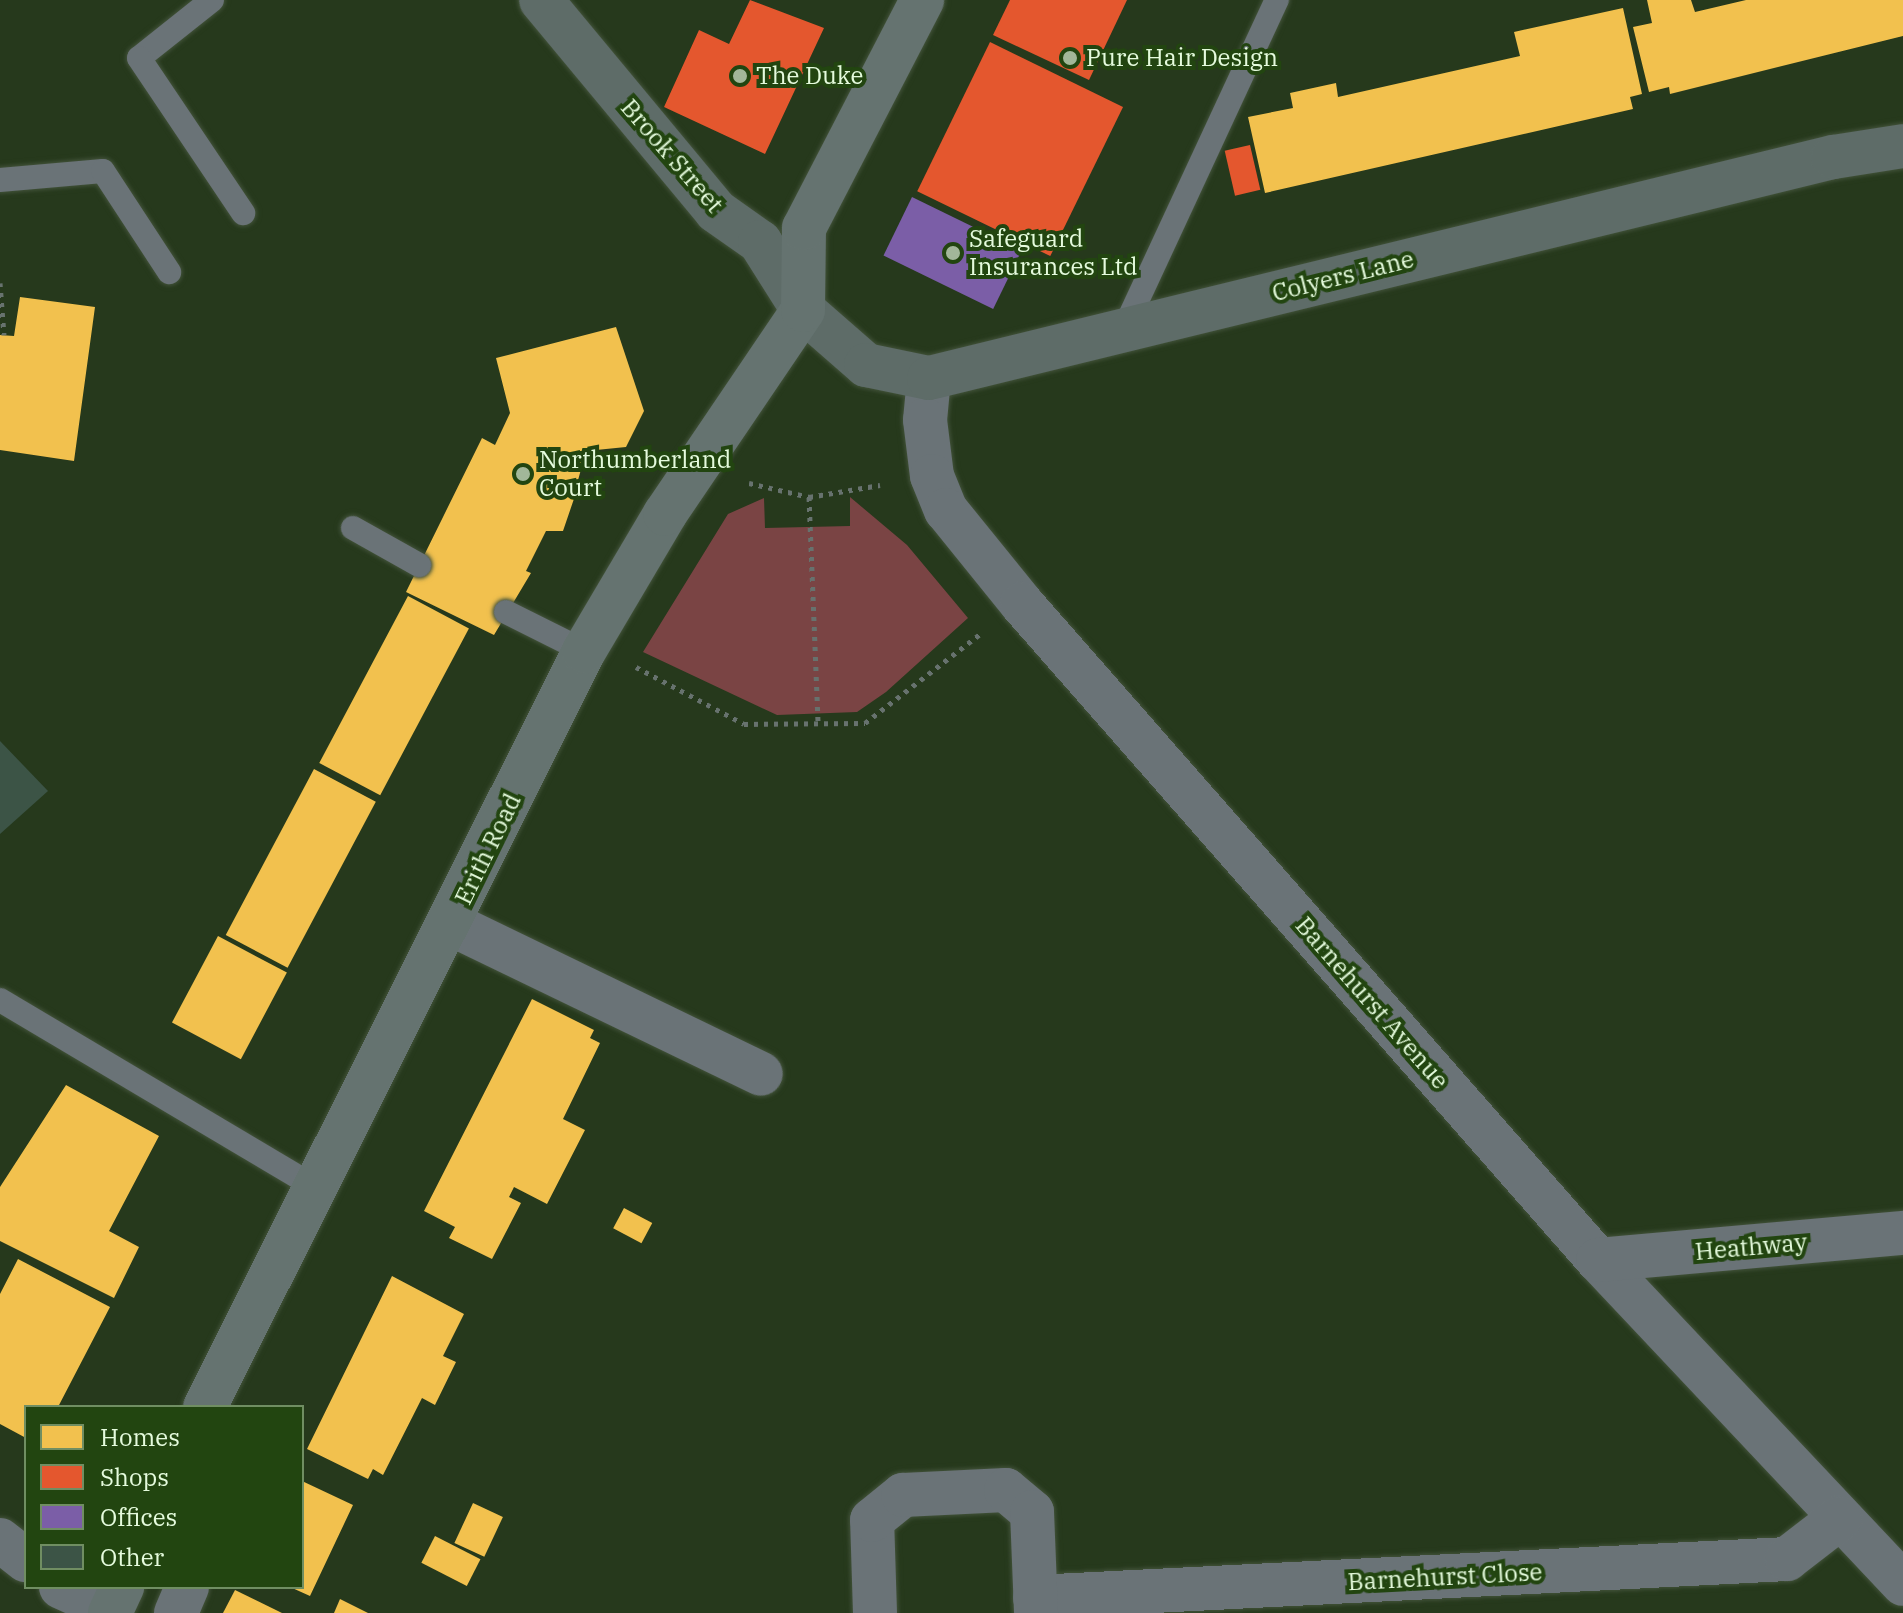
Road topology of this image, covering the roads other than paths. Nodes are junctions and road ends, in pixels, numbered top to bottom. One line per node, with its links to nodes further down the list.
1 (212, 0): 7 (lane)
2 (541, 0): 9 (street, Brook Street)
3 (922, 0): 9 (main road)
4 (1277, 0): 10 (lane)
5 (1903, 146): 10 (street, Colyers Lane)
6 (0, 180): 8 (lane)
7 (243, 213)
8 (169, 272)
9 (803, 310): 11 (street, Colyers Lane); 15 (main road, Erith Road)
10 (1124, 329): 11 (street, Colyers Lane)
11 (929, 378): 21 (street, Barnehurst Avenue)
12 (353, 528): 13 (lane)
13 (419, 565)
14 (506, 612): 15 (lane)
15 (586, 647): 16 (main road, Erith Road)
16 (451, 924): 18 (street); 19 (main road, Erith Road)
17 (0, 1000): 19 (lane)
18 (761, 1074)
19 (318, 1189): 22 (main road, Erith Road)
20 (1903, 1233): 21 (street, Heathway)
21 (1598, 1260): 23 (street, Barnehurst Avenue)
22 (211, 1403)
23 (1840, 1518): 26 (street, Barnehurst Avenue); 30 (street, Barnehurst Close)
24 (0, 1540): 25 (street)
25 (24, 1558)
26 (1903, 1584)
27 (68, 1589): 29 (street)
28 (186, 1589): 31 (street)
29 (115, 1603)
30 (1036, 1605): 32 (street, Barnehurst Close)
31 (176, 1613)
32 (875, 1613)

